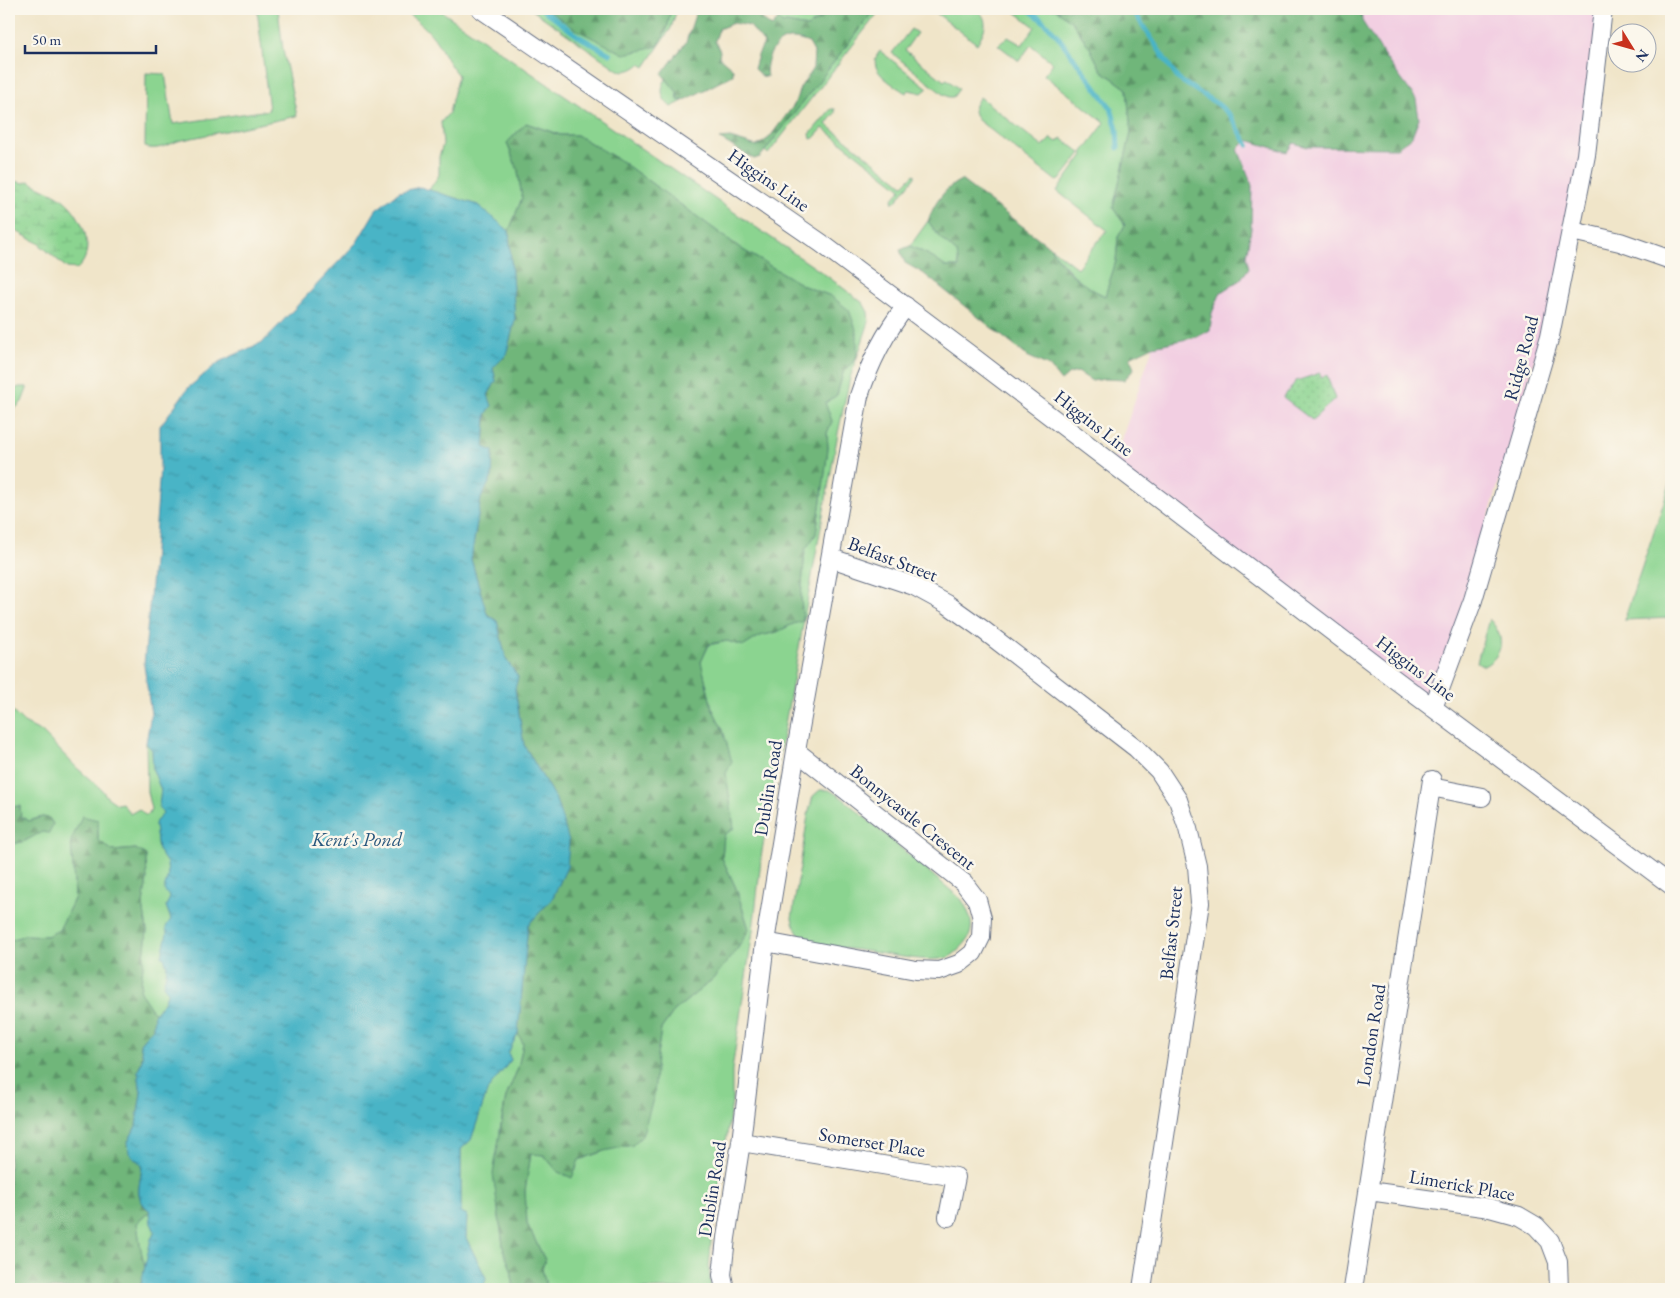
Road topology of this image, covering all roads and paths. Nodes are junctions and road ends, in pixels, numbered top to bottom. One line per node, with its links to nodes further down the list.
1 (481, 9): 5 (street, Higgins Line)
2 (1603, 9): 3 (street, Ridge Road)
3 (1572, 231): 4 (street); 7 (street, Ridge Road)
4 (1671, 260)
5 (906, 306): 6 (street, Dublin Road); 7 (street, Higgins Line)
6 (831, 558): 8 (street, Dublin Road); 16 (street, Belfast Street)
7 (1433, 708): 10 (street, Higgins Line)
8 (796, 751): 11 (street, Dublin Road); 11 (street, Bonnycastle Crescent)
9 (1482, 797): 13 (street, London Road)
10 (1671, 885)
11 (765, 942): 12 (street, Dublin Road)
12 (741, 1142): 14 (street, Somerset Place); 15 (street, Dublin Road)
13 (1369, 1191): 17 (street, London Road); 18 (street, Limerick Place)
14 (948, 1217)
15 (725, 1289)
16 (1142, 1289)
17 (1352, 1289)
18 (1559, 1289)

